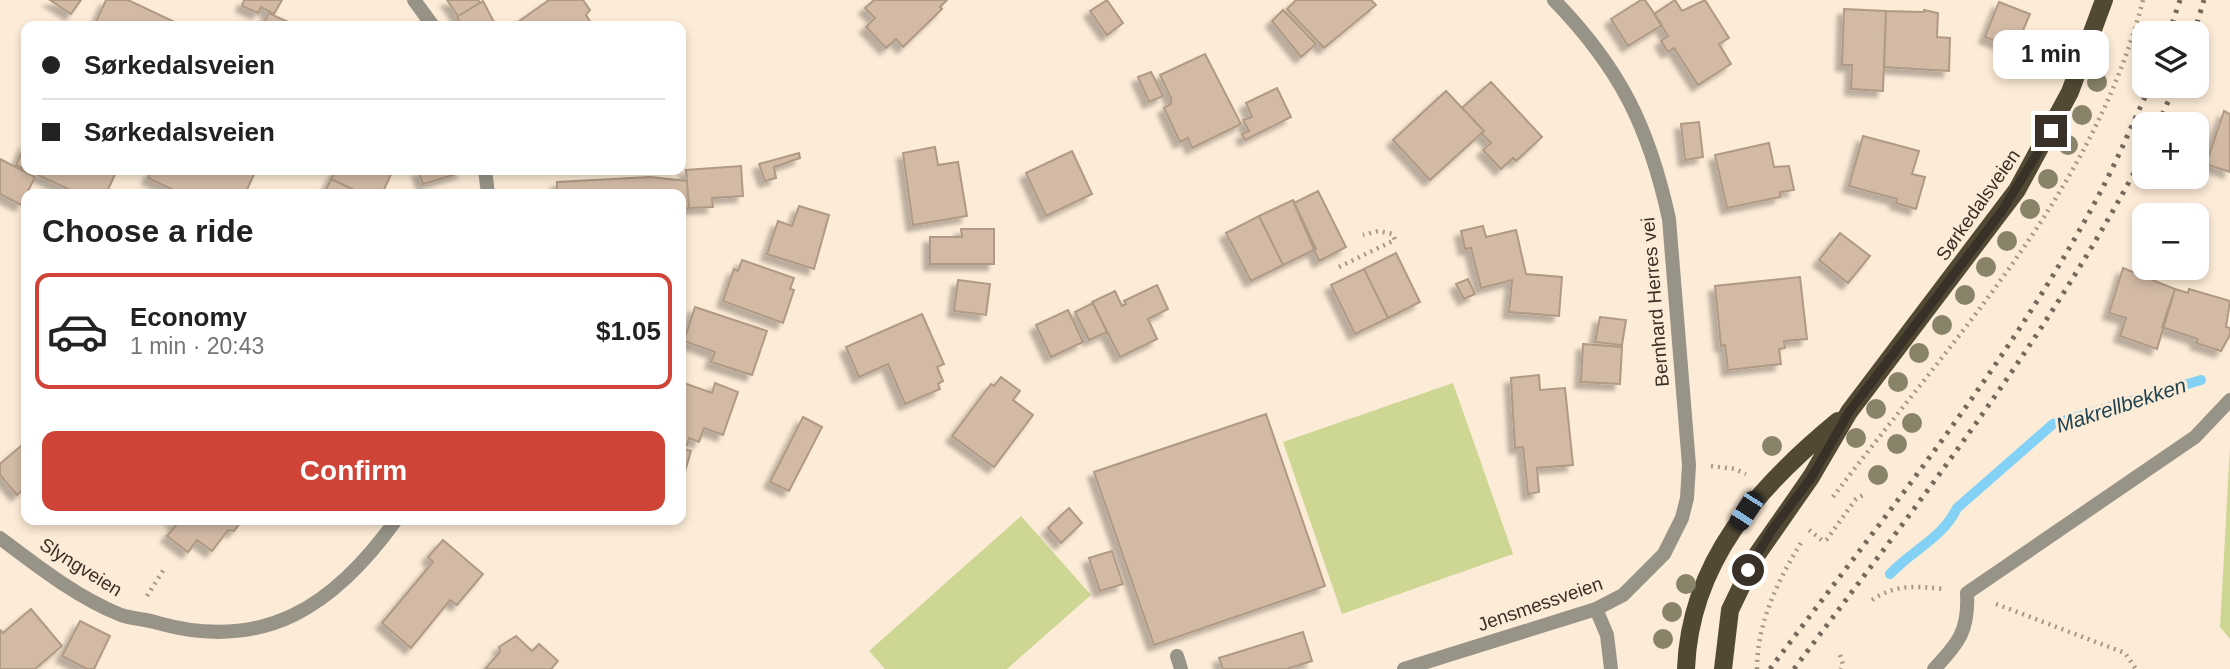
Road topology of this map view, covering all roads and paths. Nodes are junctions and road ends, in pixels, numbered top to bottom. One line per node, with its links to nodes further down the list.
1 (414, 0): 5 (street)
2 (1555, 0): 10 (street, Bernhard Herres vei)
3 (2104, 0): 9 (main road, Sørkedalsveien)
4 (2143, 0): 13 (path)
5 (429, 21)
6 (1363, 235): 7 (path)
7 (1339, 267)
8 (2230, 400): 20 (street)
9 (1849, 412): 26 (main road, Sørkedalsveien); 27 (main road, Sørkedalsveien)
10 (1689, 465): 11 (path); 22 (street, Jensmessveien)
11 (1756, 482)
12 (1863, 495): 16 (path)
13 (1829, 502)
14 (1813, 523): 16 (path)
15 (392, 525): 17 (street, Slyngveien)
16 (1809, 530): 28 (path)
17 (0, 538)
18 (164, 569): 19 (path)
19 (151, 590)
20 (1967, 593): 21 (path); 30 (street); 31 (path)
21 (1872, 600)
22 (1596, 609): 24 (street, Jensmessveien); 25 (street)
23 (1840, 655): 29 (path)
24 (1404, 669)
25 (1611, 669)
26 (1686, 669)
27 (1723, 669)
28 (1756, 669)
29 (1841, 669)
30 (1934, 669)
31 (2136, 669)

